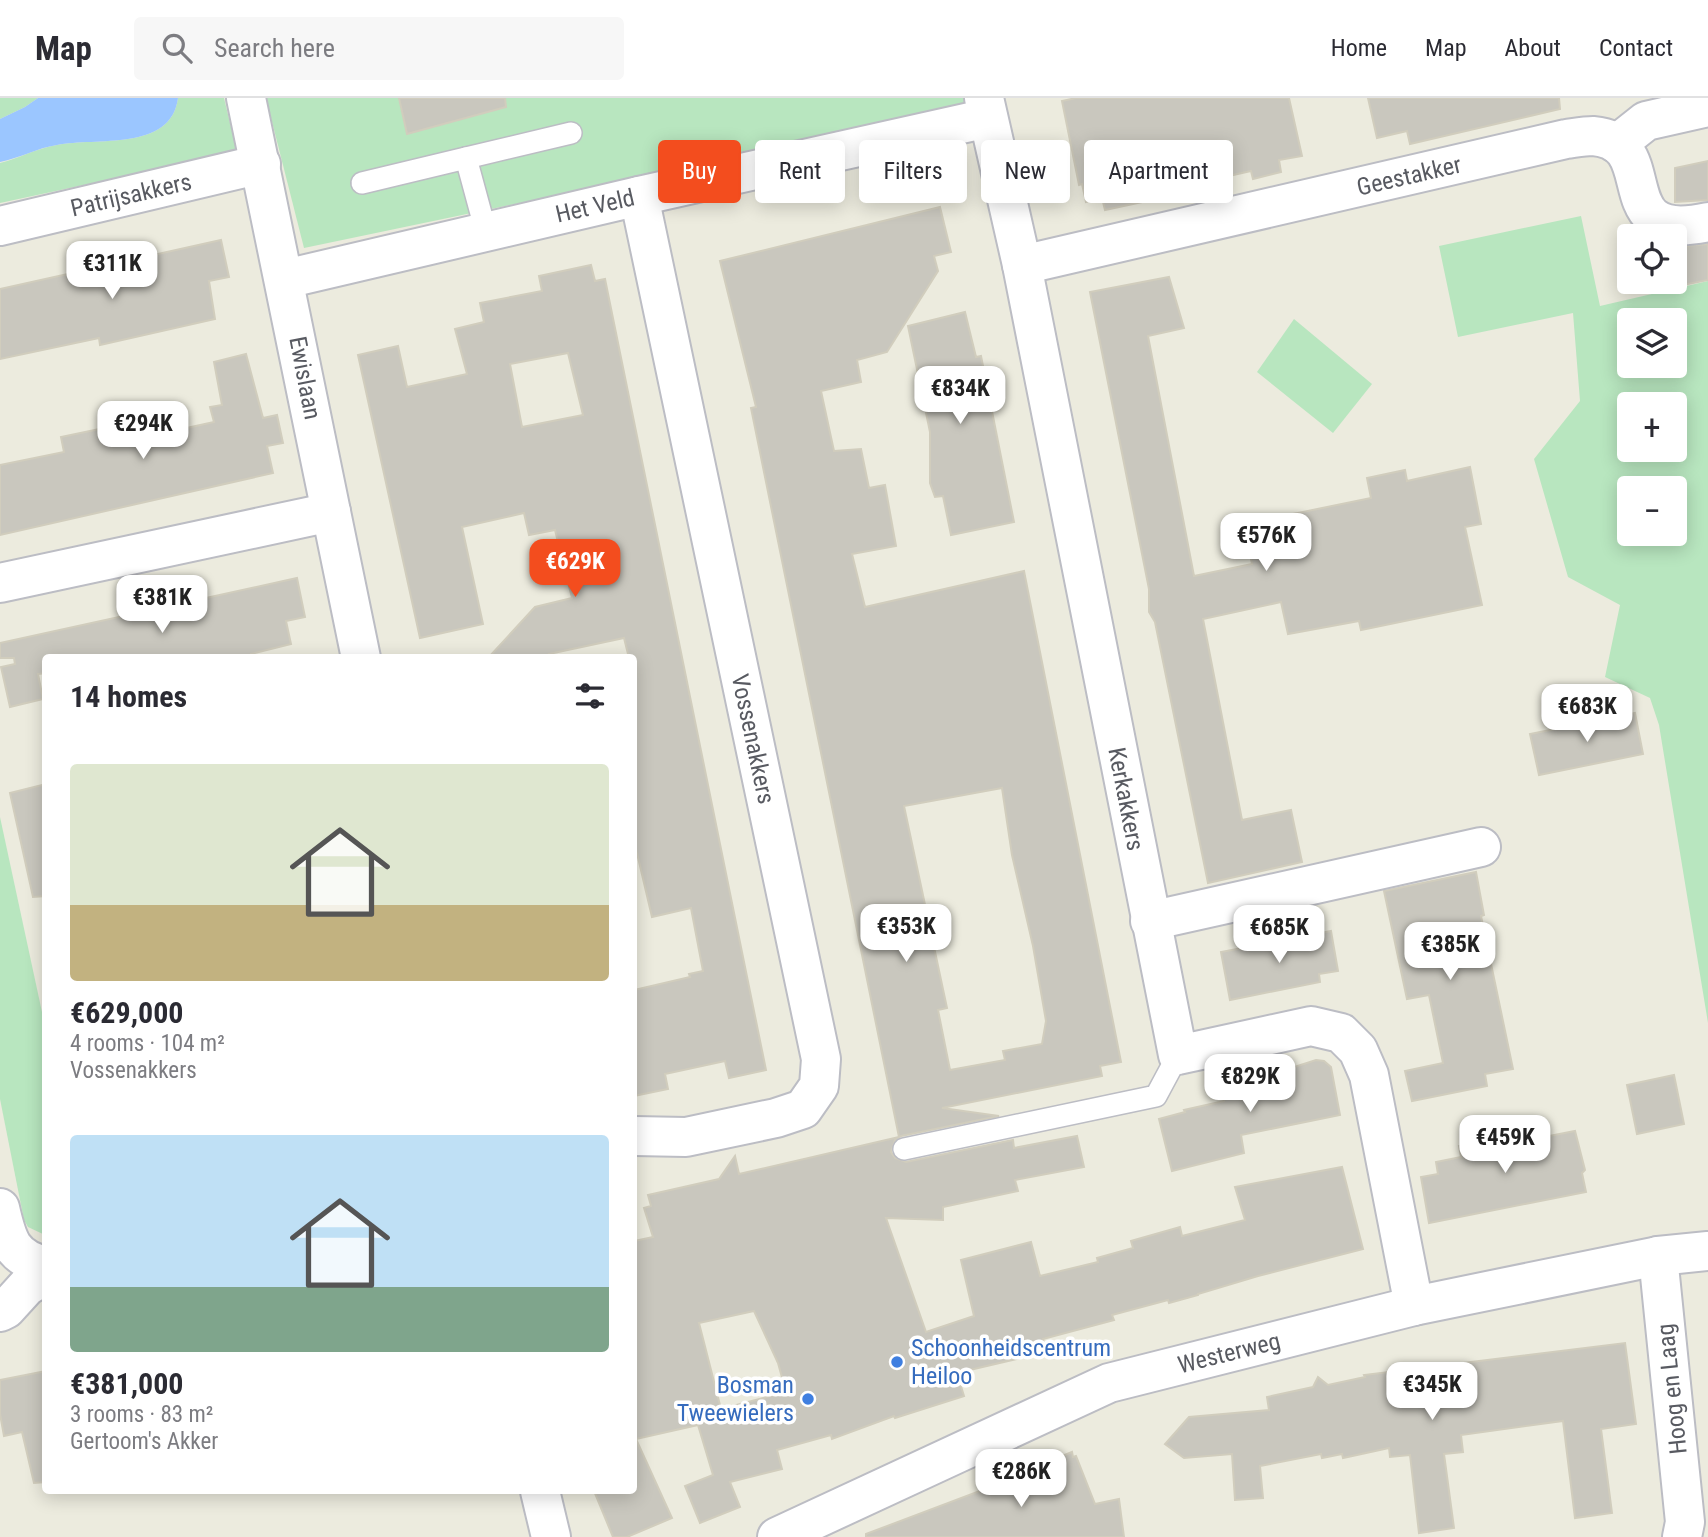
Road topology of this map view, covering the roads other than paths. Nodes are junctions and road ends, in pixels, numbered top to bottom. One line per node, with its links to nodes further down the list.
1 (246, 98): 7 (street, Ewislaan)
2 (1708, 107): 5 (street)
3 (986, 108): 9 (street, Het Veld); 13 (street, Kerkakkers)
4 (570, 132): 6 (lane)
5 (1616, 144): 10 (street); 13 (street, Geestakker)
6 (466, 158): 8 (lane); 12 (lane)
7 (261, 164): 11 (street, Patrijsakkers); 14 (street, Ewislaan)
8 (362, 183)
9 (639, 196): 12 (street, Het Veld); 21 (street, Vossenakkers)
10 (1708, 222)
11 (0, 226)
12 (486, 232): 14 (street, Het Veld)
13 (1022, 265): 19 (street, Kerkakkers)
14 (285, 279): 15 (street, Ewislaan)
15 (331, 512): 16 (street); 17 (street, Ewislaan)
16 (0, 583)
17 (360, 654)
18 (1481, 847): 19 (street)
19 (1150, 921): 20 (street, Kerkakkers)
20 (1178, 1055): 22 (lane); 28 (street)
21 (637, 1136)
22 (904, 1149)
23 (0, 1208): 26 (street)
24 (1708, 1251): 25 (street, Westerweg)
25 (1658, 1256): 28 (street, Westerweg); 31 (street, Hoog en Laag)
26 (42, 1265)
27 (42, 1277): 29 (street)
28 (1413, 1306): 33 (street, Westerweg)
29 (0, 1312)
30 (541, 1494): 32 (street)
31 (1692, 1526)
32 (551, 1537)
33 (777, 1537)

